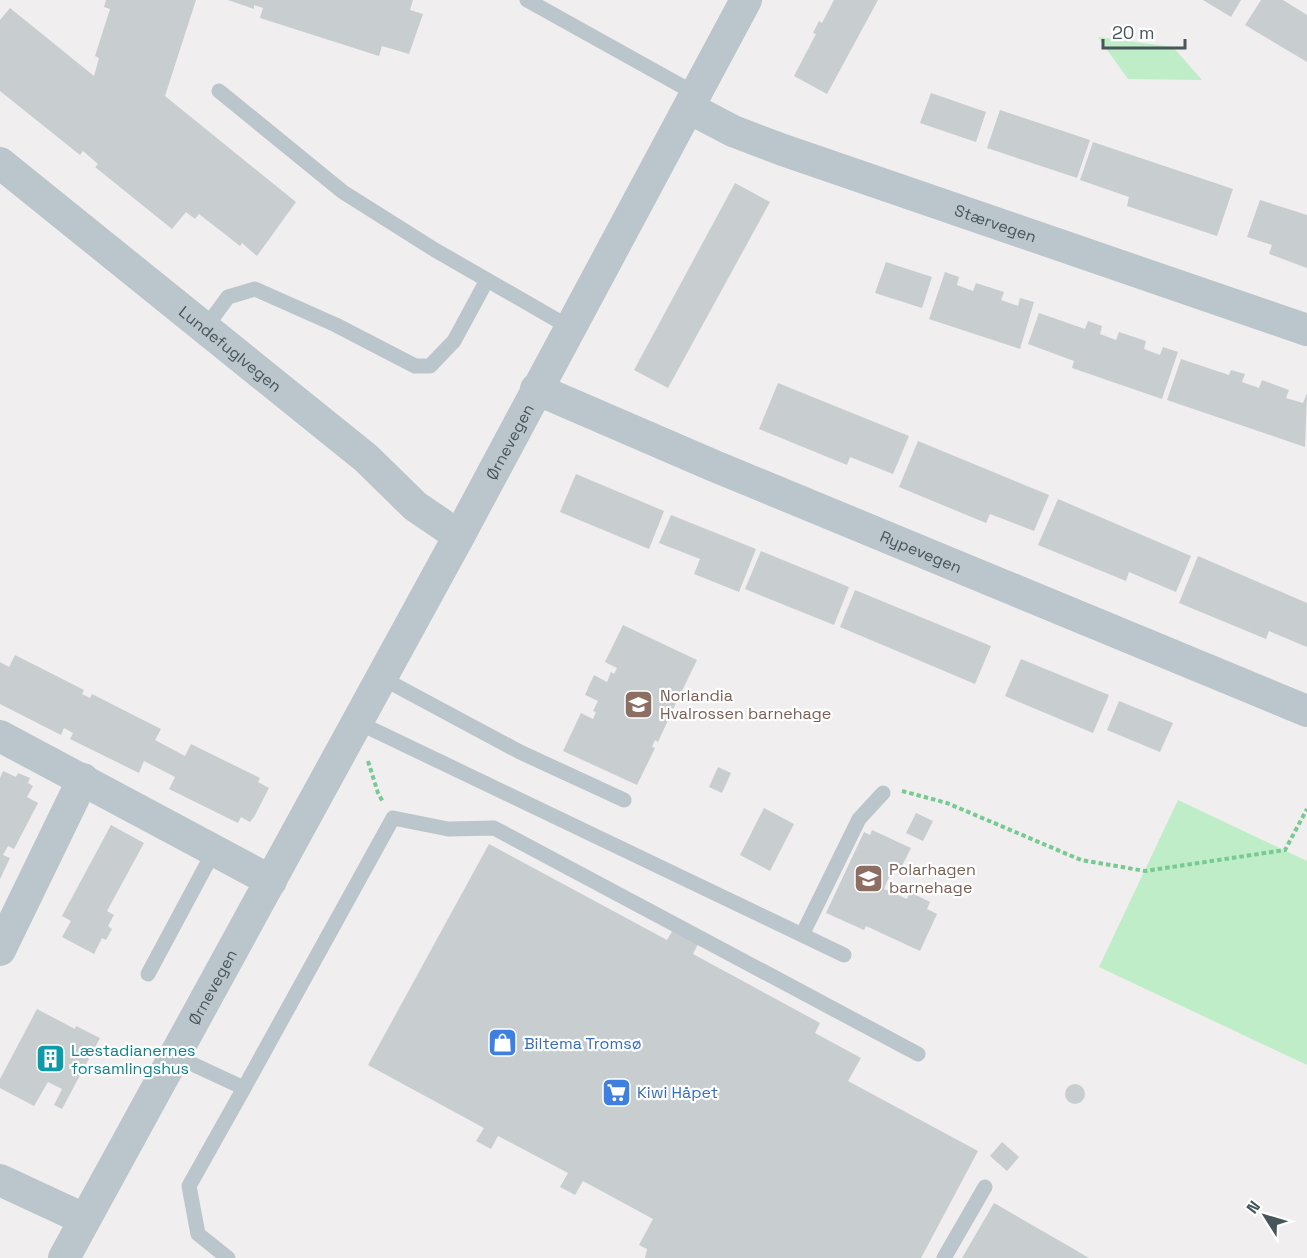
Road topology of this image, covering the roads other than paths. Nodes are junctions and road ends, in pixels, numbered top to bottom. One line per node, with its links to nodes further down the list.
1 (527, 0): 4 (lane)
2 (746, 0): 4 (street, Ørnevegen)
3 (219, 91): 6 (lane)
4 (693, 101): 8 (street, Ørnevegen); 9 (street, Stærvegen)
5 (0, 163): 7 (street, Lundefuglvegen)
6 (487, 280): 7 (lane); 8 (lane)
7 (206, 327): 11 (street, Lundefuglvegen)
8 (569, 327): 10 (street, Ørnevegen)
9 (1307, 330)
10 (536, 389): 11 (street, Ørnevegen); 13 (street, Rypevegen)
11 (459, 536): 12 (street, Ørnevegen)
12 (380, 677): 14 (street, Ørnevegen); 18 (lane)
13 (1307, 711)
14 (357, 722): 20 (street, Ørnevegen); 21 (lane)
15 (0, 736): 16 (street)
16 (83, 779): 19 (street); 22 (street)
17 (883, 793): 21 (lane)
18 (624, 800)
19 (215, 849): 20 (street); 24 (lane)
20 (271, 881): 26 (street, Ørnevegen)
21 (802, 933): 23 (lane)
22 (0, 950)
23 (844, 955)
24 (148, 974)
25 (918, 1054): 27 (lane)
26 (175, 1056): 27 (lane); 30 (street, Ørnevegen)
27 (244, 1088): 32 (lane)
28 (0, 1180): 30 (street)
29 (985, 1187): 33 (lane)
30 (84, 1219): 31 (street, Ørnevegen)
31 (64, 1258)
32 (228, 1258)
33 (944, 1258)

